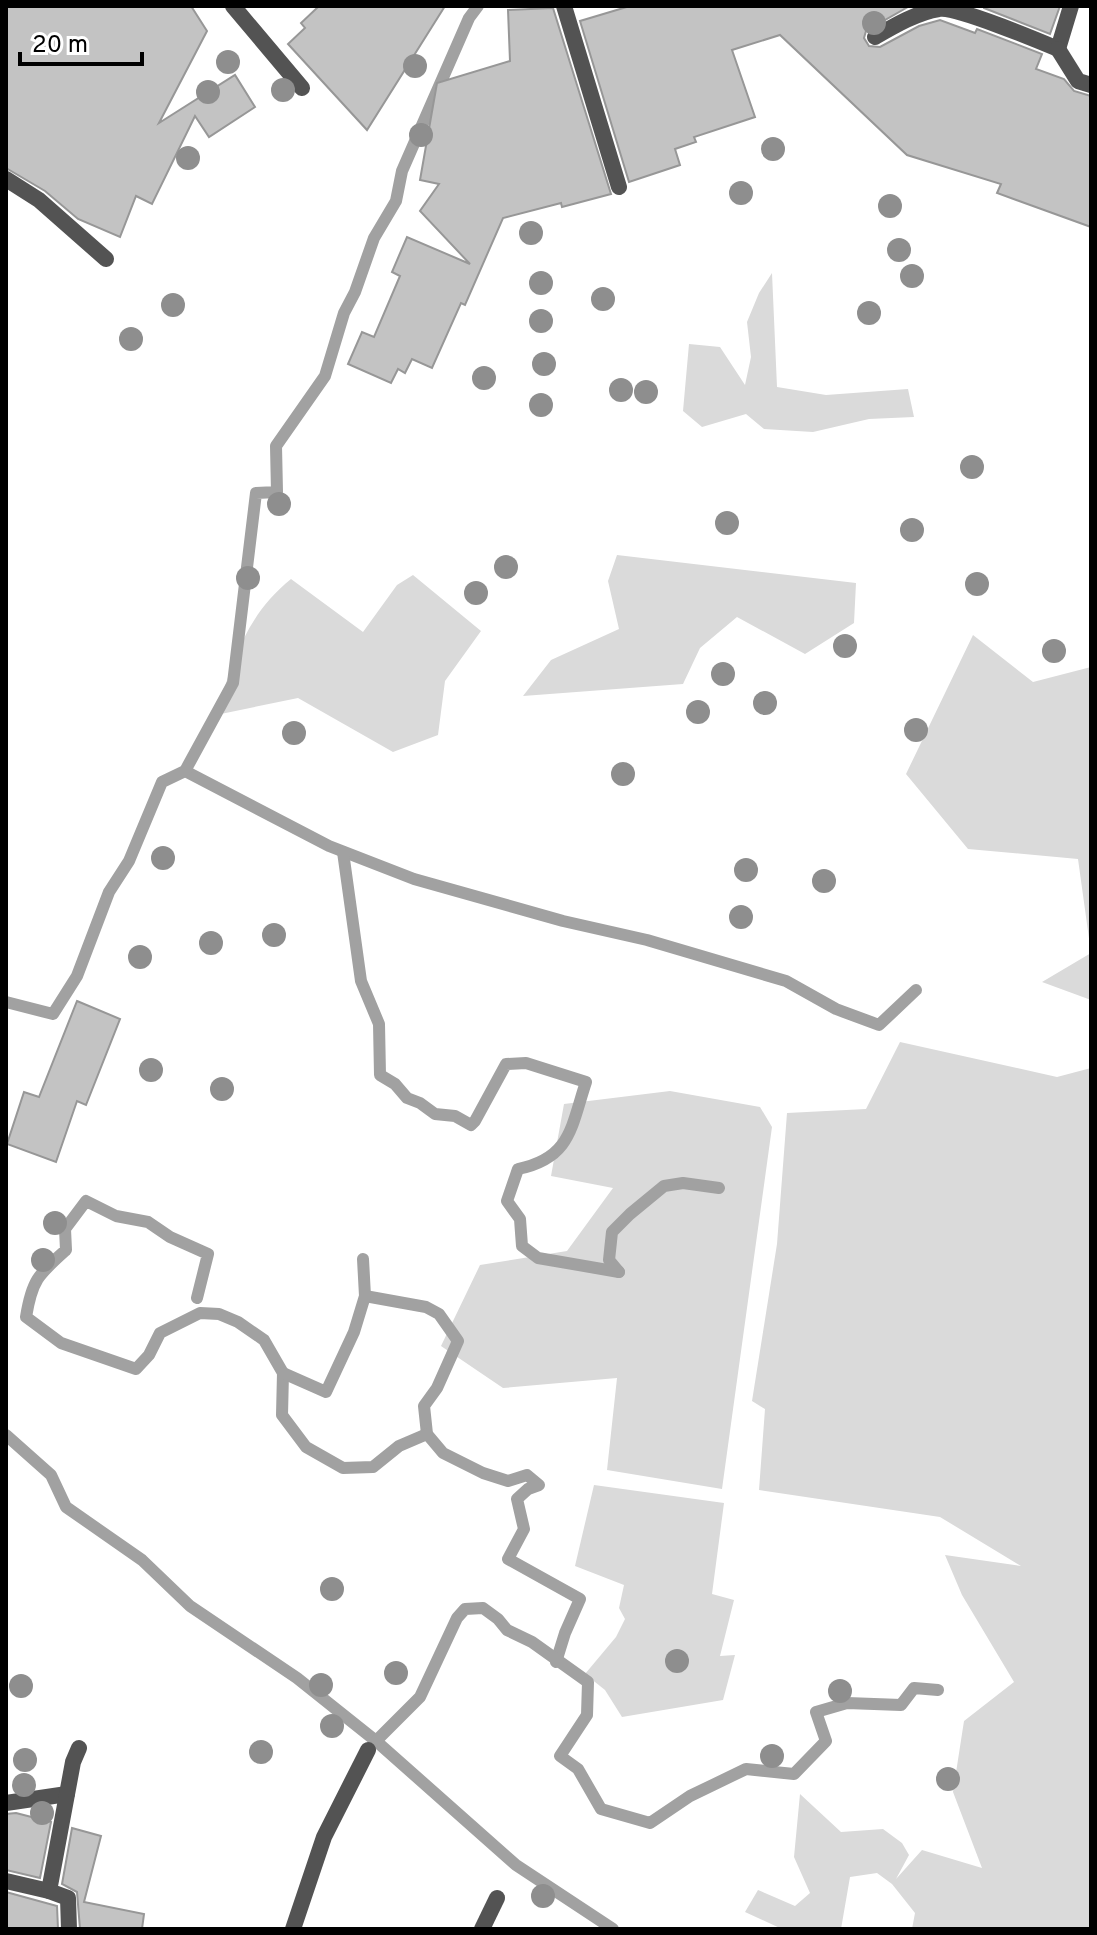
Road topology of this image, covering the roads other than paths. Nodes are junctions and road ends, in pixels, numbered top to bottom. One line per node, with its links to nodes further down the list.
1 (233, 6): 7 (street)
2 (564, 6): 9 (street)
3 (1071, 6): 5 (street)
4 (875, 37): 5 (street)
5 (1058, 49): 6 (street)
6 (1091, 85)
7 (302, 88)
8 (6, 179): 10 (street)
9 (619, 187)
10 (106, 259)
11 (79, 1748): 13 (street)
12 (368, 1750): 18 (street)
13 (67, 1794): 14 (street); 16 (street)
14 (6, 1803)
15 (6, 1881): 16 (street)
16 (49, 1891): 19 (street)
17 (497, 1898): 20 (street)
18 (298, 1927)
19 (69, 1929)
20 (482, 1929)

